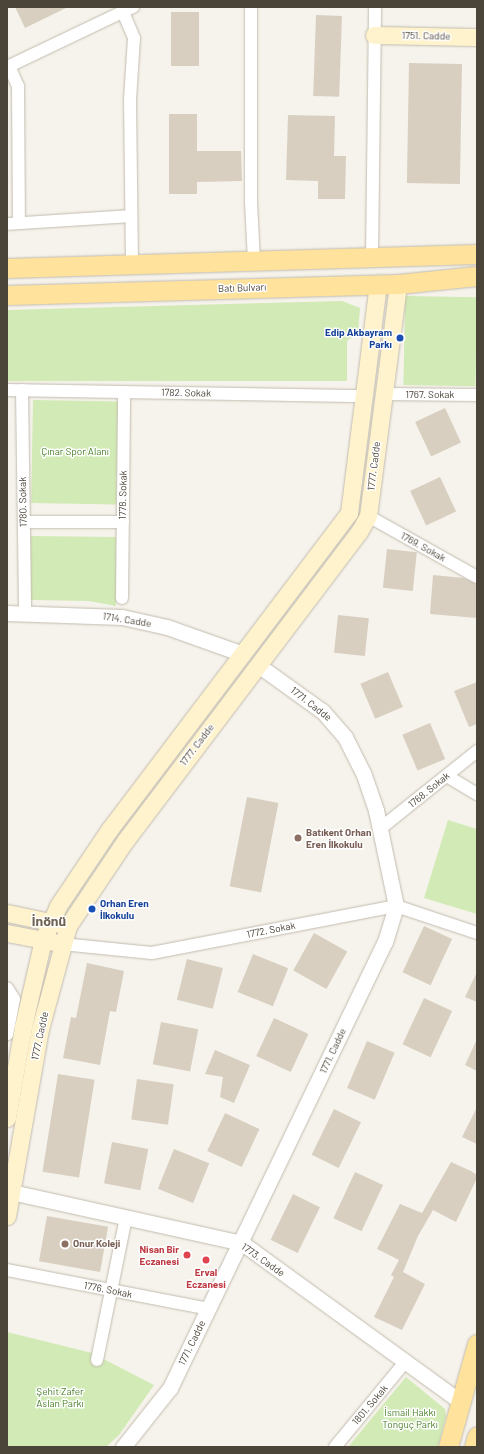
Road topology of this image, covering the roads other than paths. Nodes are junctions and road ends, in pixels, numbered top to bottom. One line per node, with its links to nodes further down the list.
1 (251, 7): 11 (street)
2 (375, 7): 4 (street)
3 (128, 9): 6 (street); 7 (street)
4 (374, 35): 5 (main road, 1751. Cadde); 10 (street)
5 (477, 37)
6 (8, 66): 8 (street)
7 (130, 216): 8 (street); 12 (street)
8 (13, 224)
9 (477, 254): 10 (main road)
10 (372, 257): 11 (main road)
11 (254, 260): 12 (main road)
12 (132, 264): 13 (main road)
13 (7, 268)
14 (477, 276): 16 (main road, Batı Bulvarı)
15 (378, 284): 16 (main road, Batı Bulvarı); 17 (main road, Batı Bulvarı); 23 (main road, 1777. Cadde)
16 (398, 284): 21 (main road, 1777. Cadde)
17 (7, 295)
18 (7, 390): 19 (street, 1782. Sokak)
19 (22, 390): 20 (street, 1782. Sokak); 25 (street, 1780. Sokak)
20 (124, 392): 23 (street, 1782. Sokak); 26 (street, 1778. Sokak)
21 (384, 394): 22 (street, 1767. Sokak); 24 (main road, 1777. Cadde)
22 (477, 395)
23 (366, 396): 31 (main road, 1777. Cadde)
24 (368, 516): 27 (street, 1769. Sokak); 32 (main road, 1777. Cadde)
25 (24, 522): 26 (street); 30 (street, 1780. Sokak)
26 (123, 522): 28 (street, 1778. Sokak)
27 (477, 577)
28 (122, 598)
29 (7, 613): 30 (street, 1714. Cadde)
30 (25, 614): 31 (street, 1714. Cadde)
31 (243, 654): 32 (main road); 39 (main road, 1777. Cadde)
32 (258, 665): 36 (street, 1771. Cadde); 40 (main road, 1777. Cadde)
33 (477, 751): 34 (street, 1768. Sokak)
34 (447, 776): 35 (street); 36 (street, 1768. Sokak)
35 (477, 794)
36 (381, 828): 37 (street, 1771. Cadde)
37 (396, 906): 42 (street, 1772. Sokak); 44 (street, 1772. Sokak); 52 (street, 1771. Cadde)
38 (7, 913): 39 (main road)
39 (49, 922): 40 (main road); 43 (main road, 1777. Cadde)
40 (68, 926): 44 (main road, 1777. Cadde)
41 (7, 933): 43 (main road)
42 (477, 933)
43 (43, 940): 44 (main road); 47 (main road, 1777. Cadde)
44 (62, 944): 49 (main road, 1777. Cadde)
45 (7, 988): 46 (street)
46 (7, 1034)
47 (12, 1055): 48 (main road, 1777. Cadde)
48 (7, 1118)
49 (9, 1192): 50 (main road, 1777. Cadde); 51 (street, 1773. Cadde)
50 (7, 1216)
51 (126, 1217): 52 (street, 1773. Cadde); 54 (street)
52 (242, 1243): 55 (street, 1771. Cadde); 58 (street, 1773. Cadde)
53 (7, 1270): 54 (street, 1776. Sokak)
54 (111, 1290): 55 (street, 1776. Sokak); 57 (street)
55 (209, 1309): 60 (street, 1771. Cadde)
56 (477, 1344): 59 (main road)
57 (97, 1360)
58 (405, 1362): 59 (street, 1773. Cadde); 61 (street, 1801. Sokak)
59 (460, 1402): 62 (main road)
60 (126, 1446)
61 (335, 1447)
62 (448, 1447)

